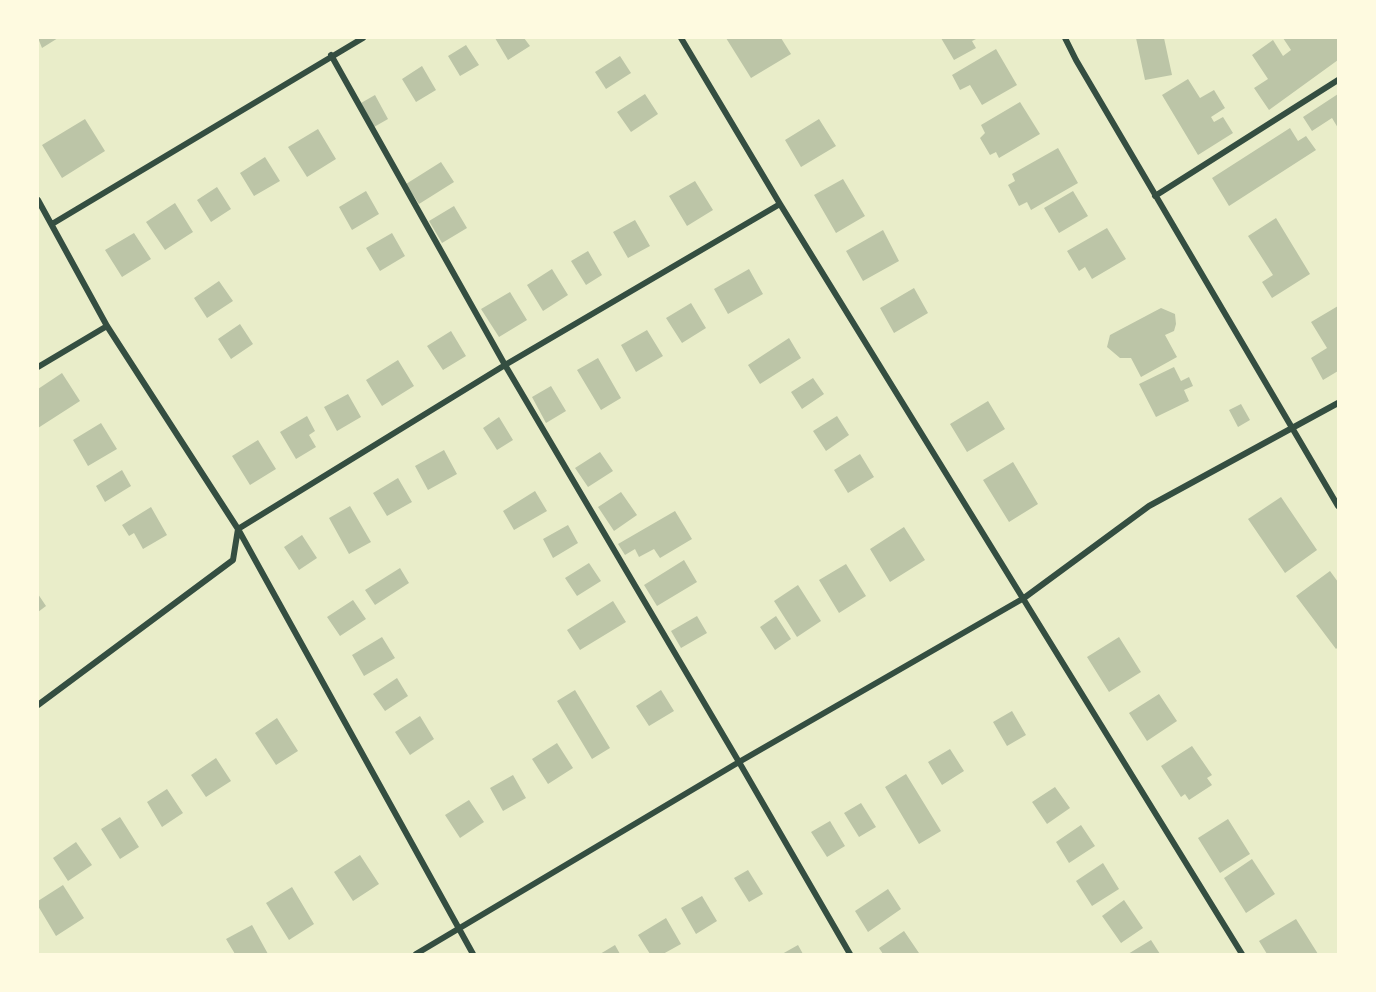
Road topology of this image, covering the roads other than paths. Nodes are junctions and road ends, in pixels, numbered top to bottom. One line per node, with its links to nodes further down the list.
1 (363, 38): 4 (street)
2 (681, 38): 8 (street)
3 (1065, 38): 6 (street)
4 (331, 55): 9 (street); 11 (street)
5 (1338, 80): 6 (street)
6 (1155, 196): 14 (street)
7 (38, 200): 9 (street)
8 (780, 204): 11 (street); 17 (street)
9 (52, 224): 10 (street)
10 (107, 326): 12 (street); 16 (street)
11 (505, 364): 16 (street); 19 (street)
12 (38, 367)
13 (1338, 403): 14 (street)
14 (1291, 427): 15 (street); 17 (street)
15 (1338, 506)
16 (237, 530): 18 (street); 20 (street)
17 (1024, 598): 19 (street); 24 (street)
18 (38, 705)
19 (739, 762): 20 (street); 23 (street)
20 (457, 929): 21 (street); 22 (street)
21 (416, 954)
22 (473, 954)
23 (850, 954)
24 (1242, 954)

